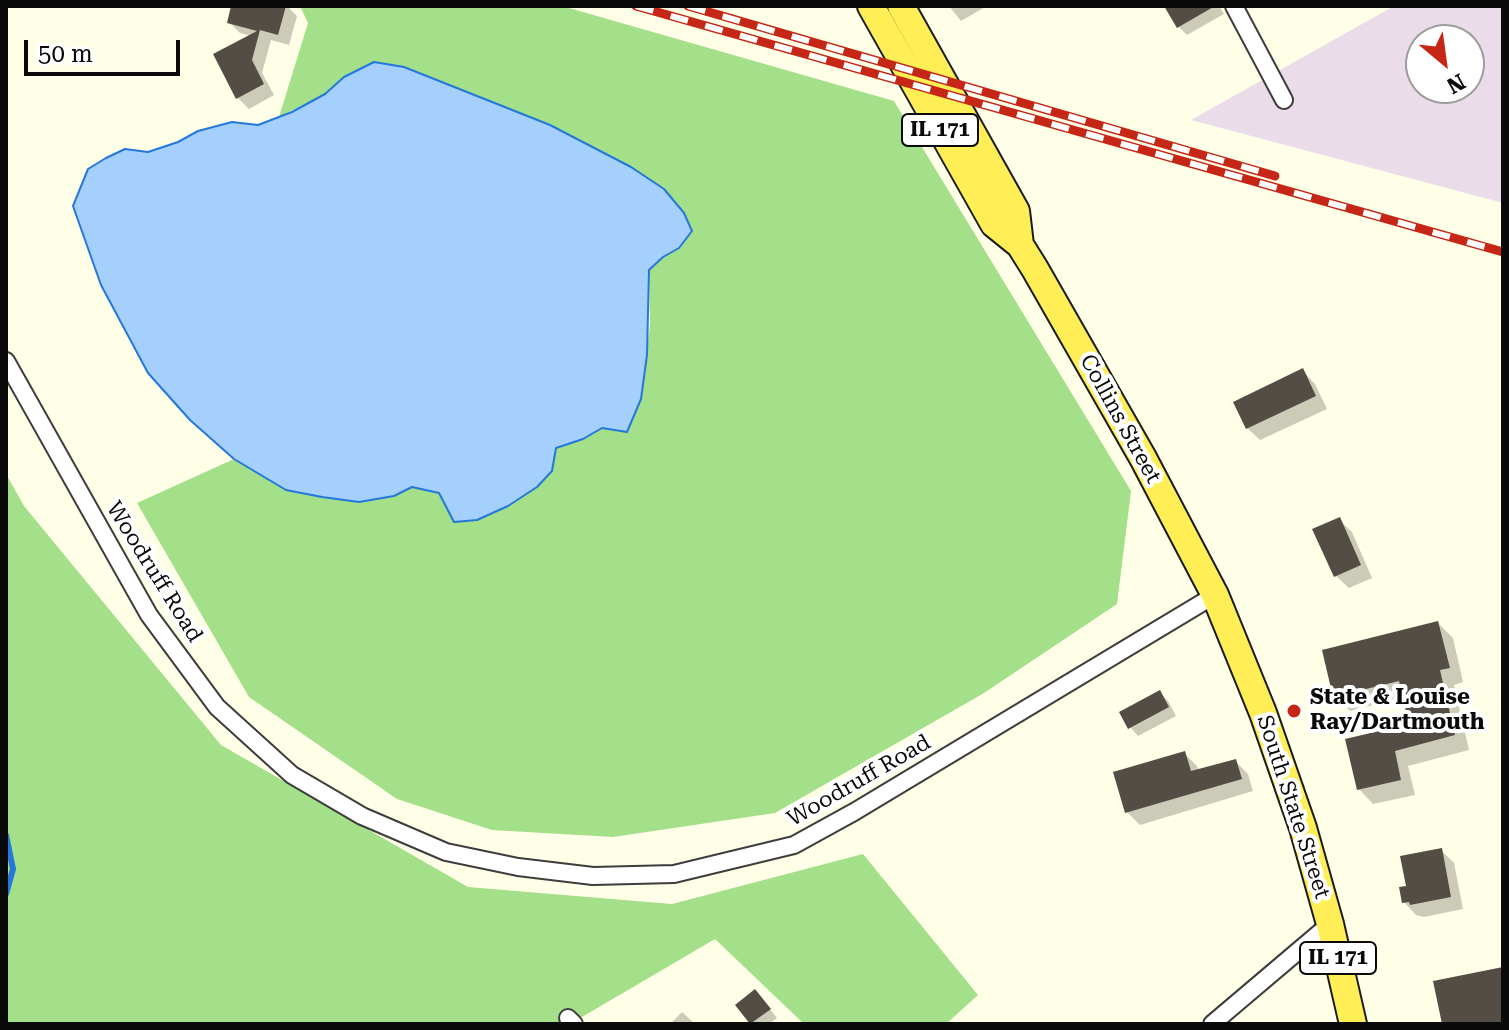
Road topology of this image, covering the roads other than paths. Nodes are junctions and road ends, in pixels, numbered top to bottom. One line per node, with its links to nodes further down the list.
1 (871, 6): 5 (main road, Collins Street / IL 171)
2 (901, 6): 5 (main road, Collins Street / IL 171)
3 (1234, 6): 4 (street)
4 (1284, 100)
5 (1020, 245): 7 (main road, Collins Street / IL 171)
6 (6, 361): 7 (street, Woodruff Road)
7 (1215, 595): 8 (main road, South State Street / IL 171)
8 (1330, 924): 9 (street); 10 (main road, South State Street / IL 171)
9 (1212, 1024)
10 (1353, 1024)

